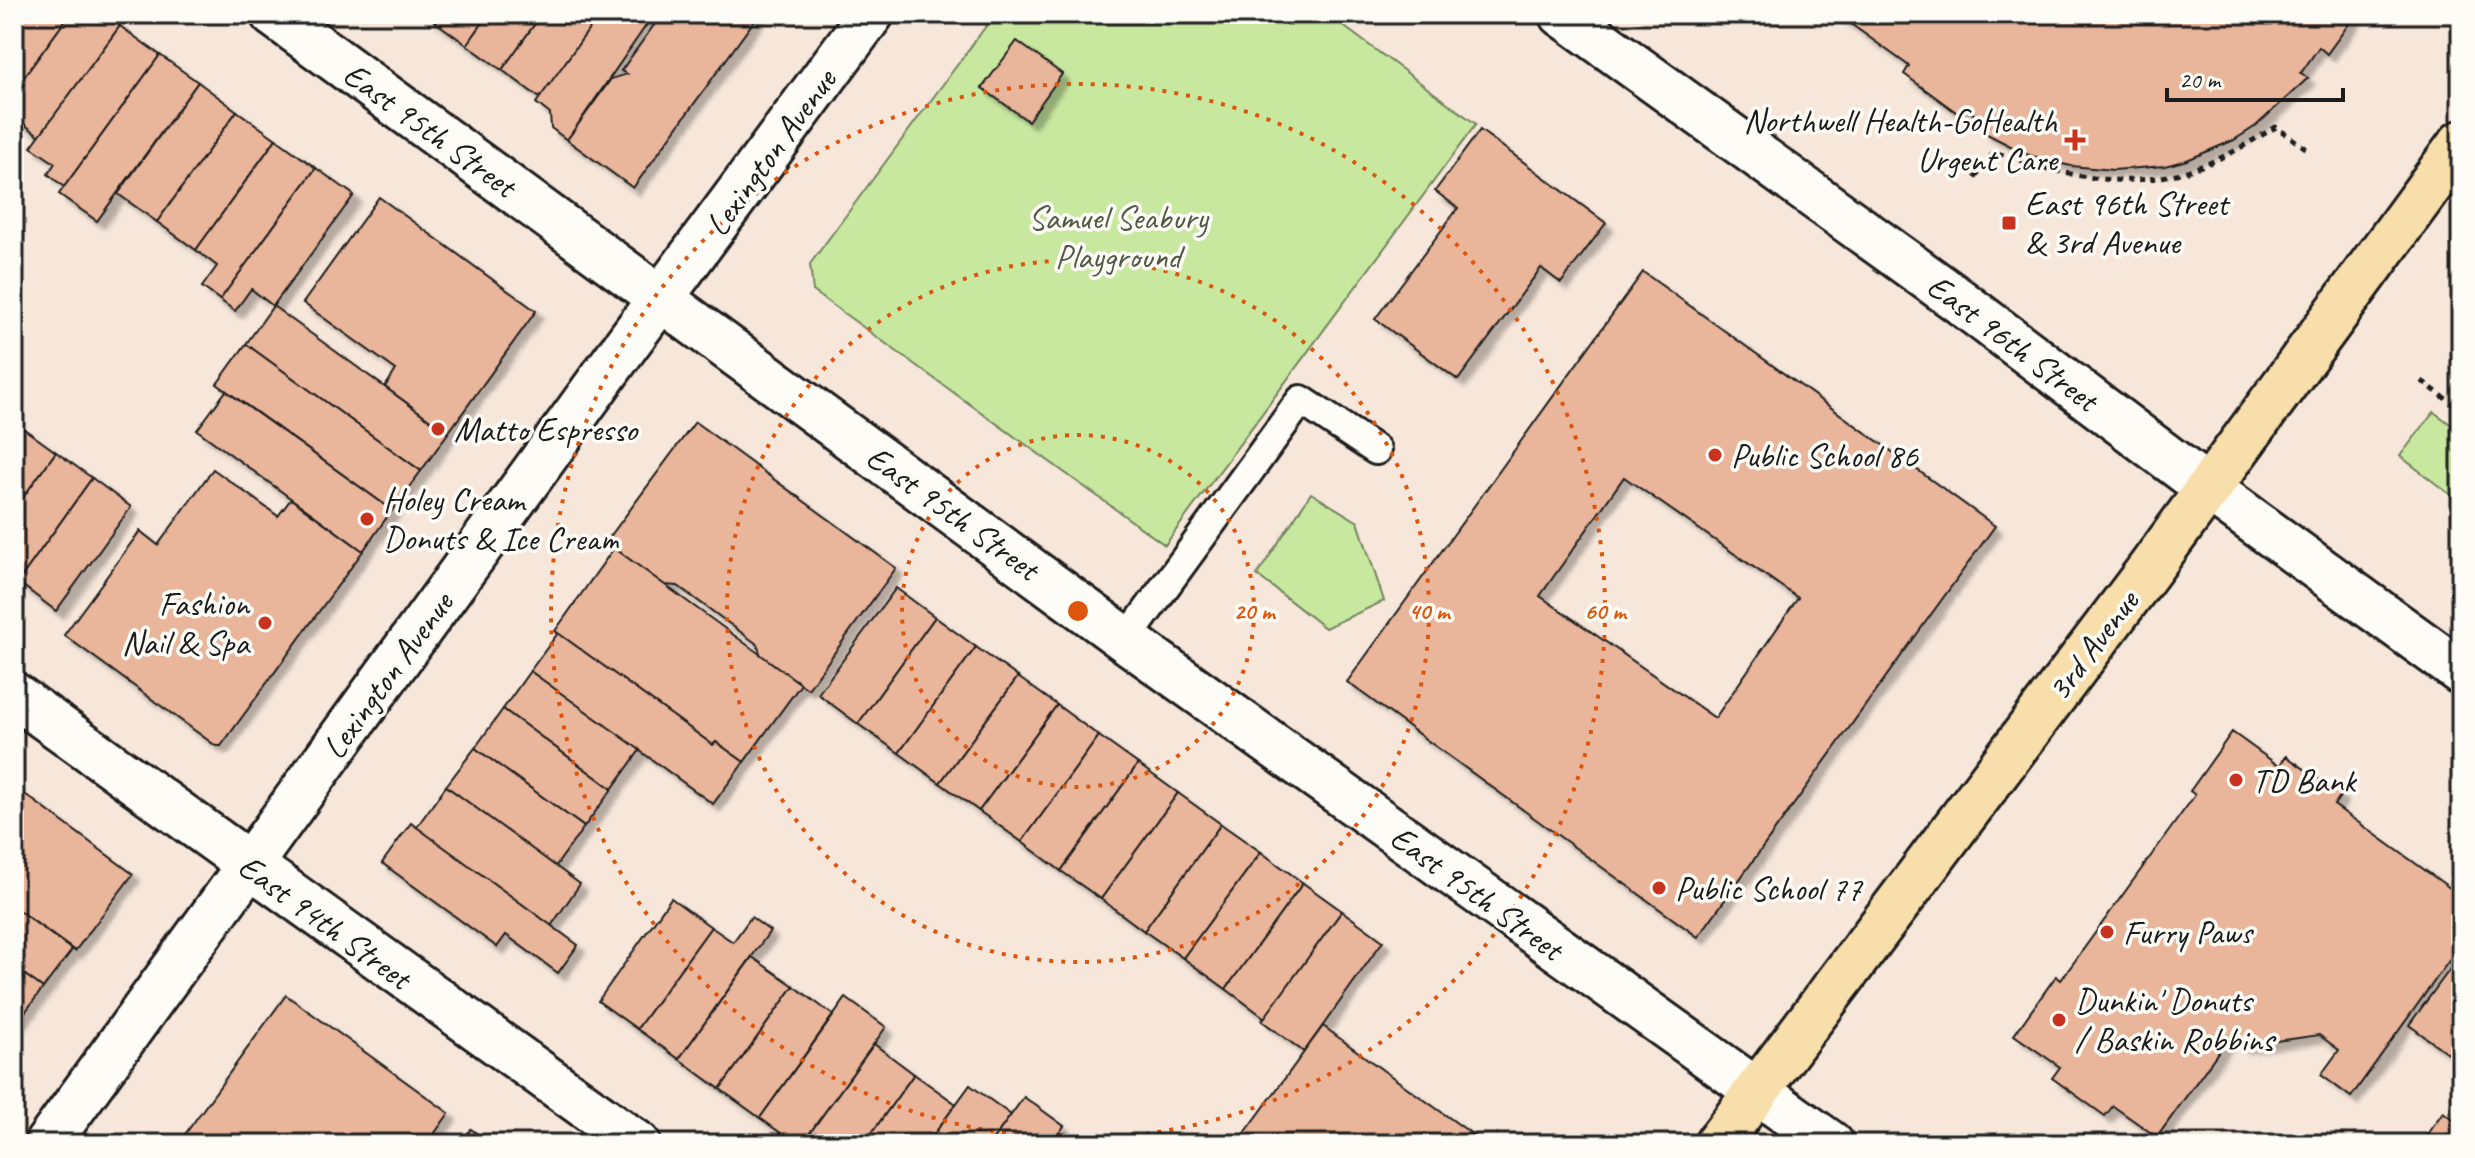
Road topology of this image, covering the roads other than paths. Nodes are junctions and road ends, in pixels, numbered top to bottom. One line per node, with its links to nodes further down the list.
1 (273, 14): 5 (street, East 95th Street)
2 (871, 14): 5 (street, Lexington Avenue)
3 (1562, 14): 7 (street, East 96th Street)
4 (2461, 143): 7 (main road, 3rd Avenue)
5 (661, 299): 8 (street, East 95th Street); 11 (street, Lexington Avenue)
6 (1376, 450): 8 (lane)
7 (2209, 489): 9 (street, East 96th Street); 12 (main road, 3rd Avenue)
8 (1126, 640): 12 (street, East 95th Street)
9 (2461, 672)
10 (14, 695): 11 (street, East 94th Street)
11 (248, 865): 13 (street, Lexington Avenue); 14 (street, East 94th Street)
12 (1756, 1092): 15 (main road, 3rd Avenue); 16 (street, East 95th Street)
13 (47, 1144)
14 (638, 1144)
15 (1717, 1144)
16 (1831, 1144)

